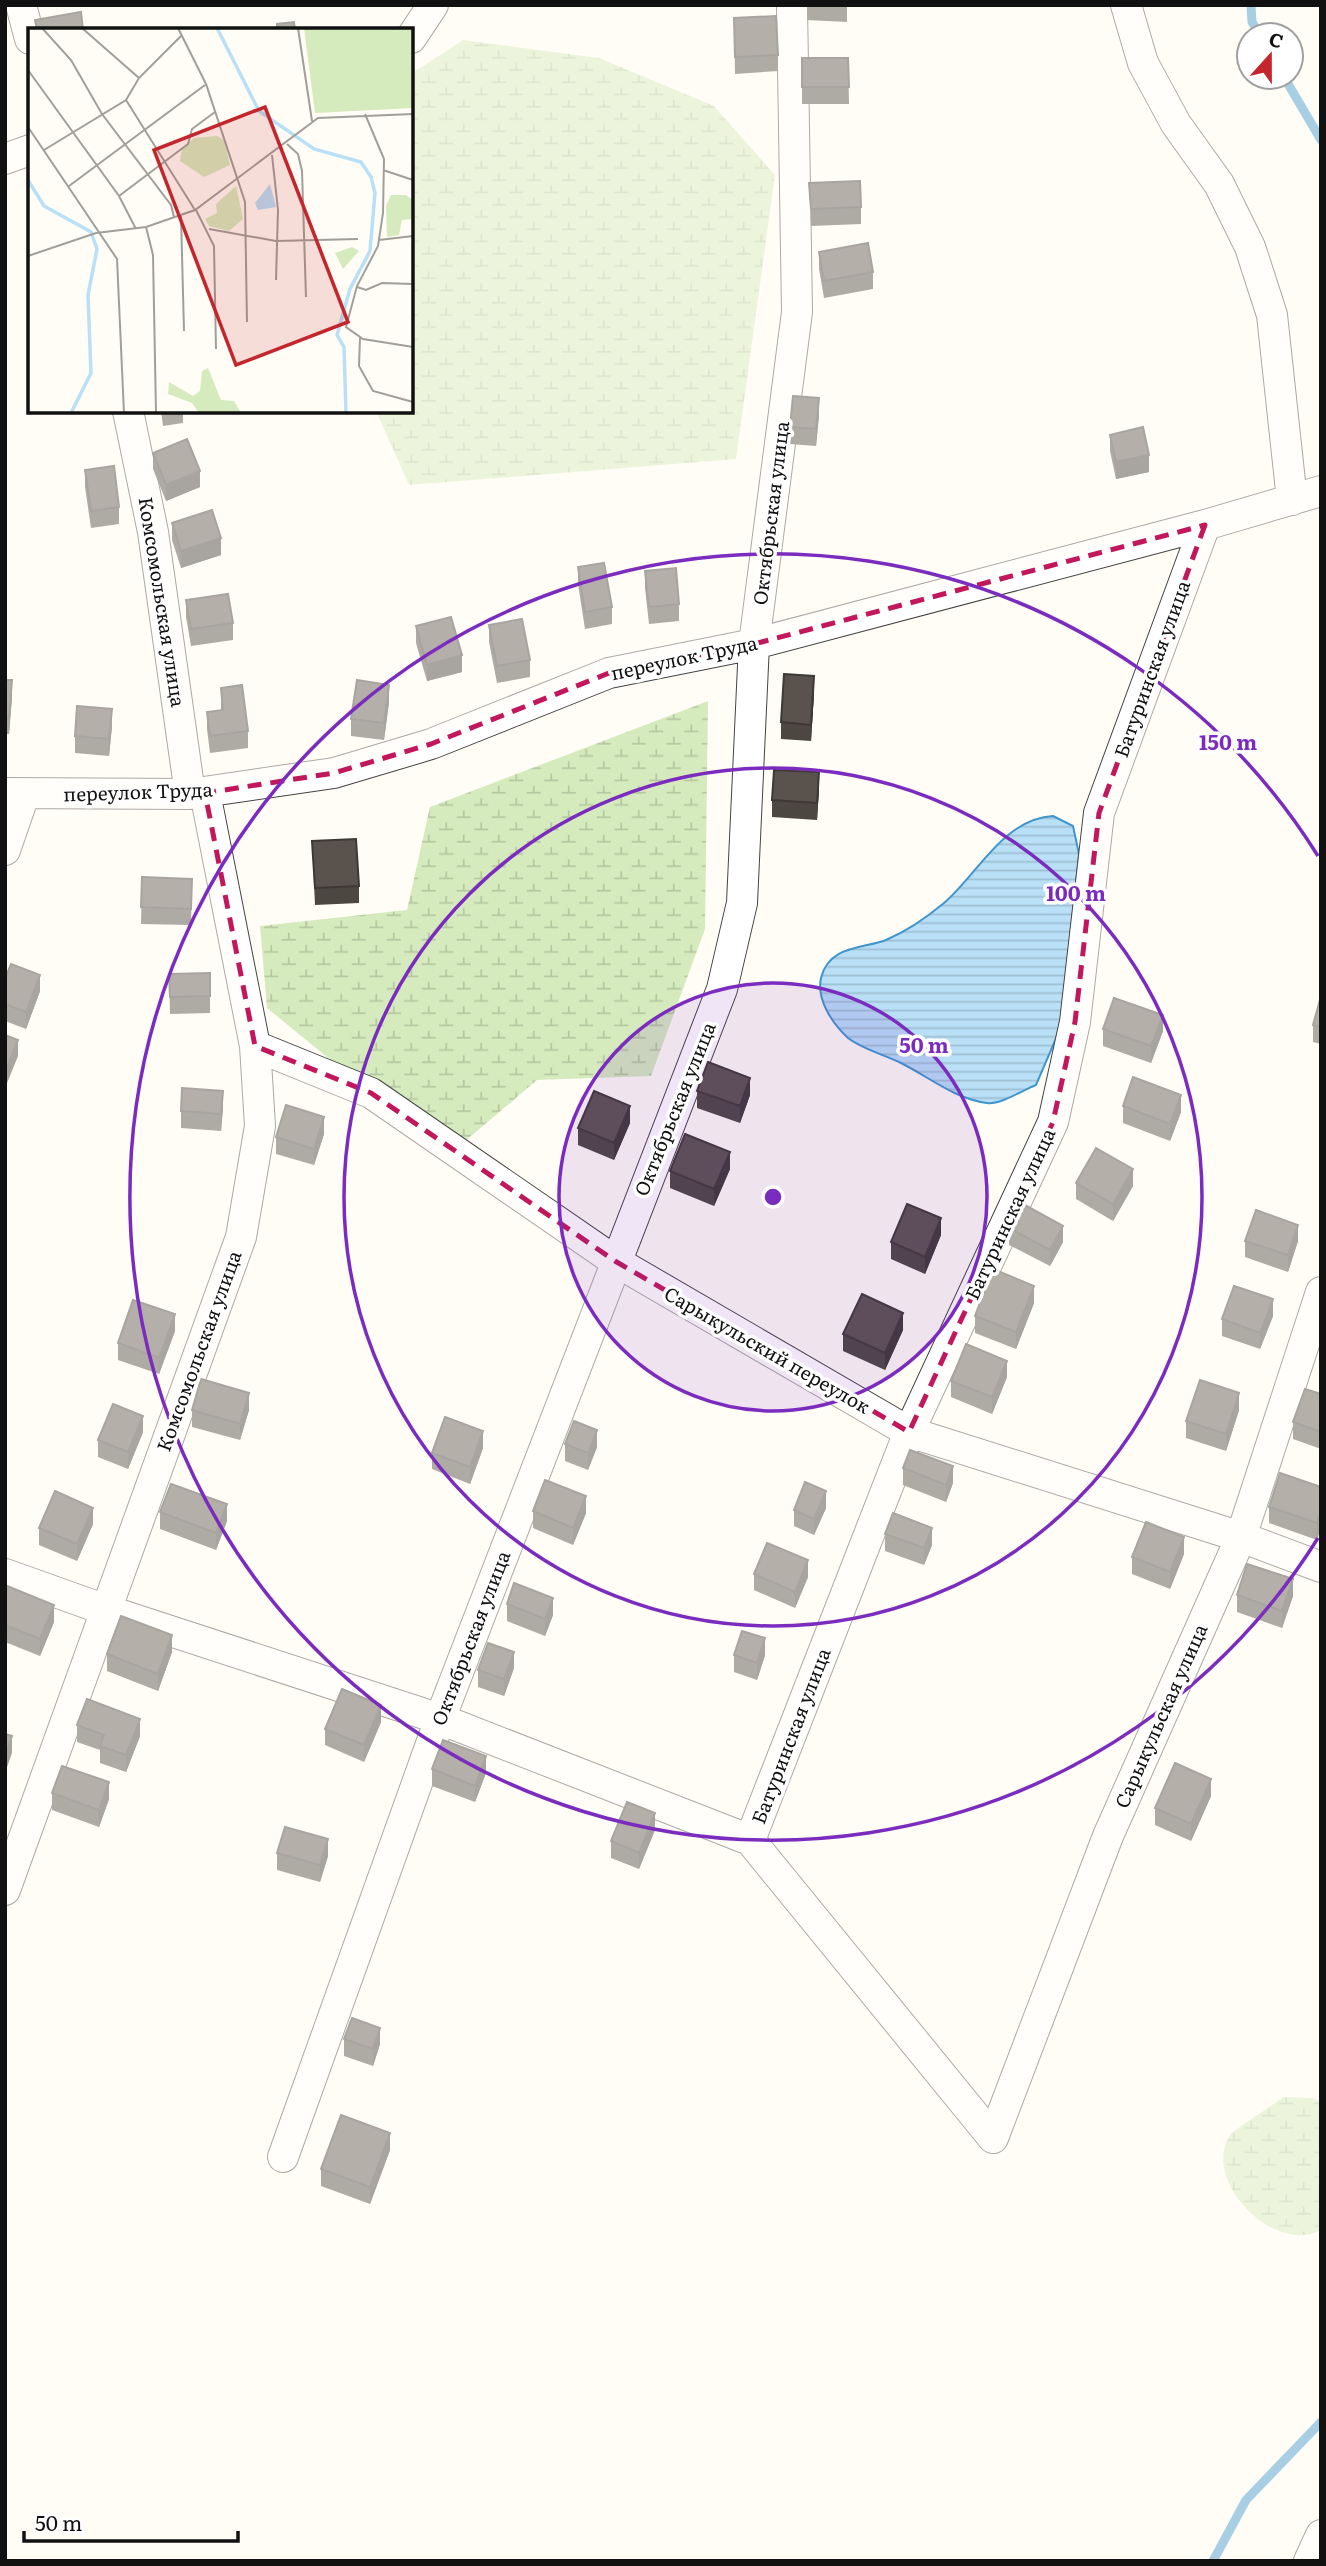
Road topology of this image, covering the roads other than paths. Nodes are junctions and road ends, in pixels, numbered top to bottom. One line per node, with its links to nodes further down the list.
1 (21, 5): 5 (street)
2 (433, 5): 6 (street)
3 (792, 5): 13 (street, Октябрьская улица)
4 (1126, 5): 11 (street)
5 (28, 31)
6 (413, 35)
7 (28, 151): 8 (street)
8 (5, 159)
9 (128, 413): 14 (street, Комсомольская улица)
10 (1321, 491): 11 (street, переулок Труда)
11 (1292, 500): 12 (street, переулок Труда)
12 (1205, 525): 13 (street, переулок Труда); 20 (street, Батуринская улица)
13 (754, 644): 14 (street, переулок Труда); 18 (street, Октябрьская улица)
14 (197, 793): 15 (street, переулок Труда); 17 (street, Комсомольская улица)
15 (15, 794): 16 (street)
16 (5, 850)
17 (255, 1046): 18 (street, Сарыкульский переулок); 24 (street, Комсомольская улица)
18 (615, 1261): 20 (street, Сарыкульский переулок); 25 (street, Октябрьская улица)
19 (1321, 1292): 21 (street, Сарыкульская улица)
20 (909, 1432): 21 (street, Сарыкульский переулок); 26 (street, Батуринская улица)
21 (1241, 1537): 22 (street, Сарыкульский переулок); 26 (street, Сарыкульская улица)
22 (1321, 1567)
23 (5, 1574): 24 (street)
24 (106, 1610): 25 (street); 27 (street, Комсомольская улица)
25 (440, 1719): 26 (street); 28 (street, Октябрьская улица)
26 (750, 1840)
27 (5, 1890)
28 (283, 2157)
29 (1321, 2535): 30 (street)
30 (1309, 2561)

